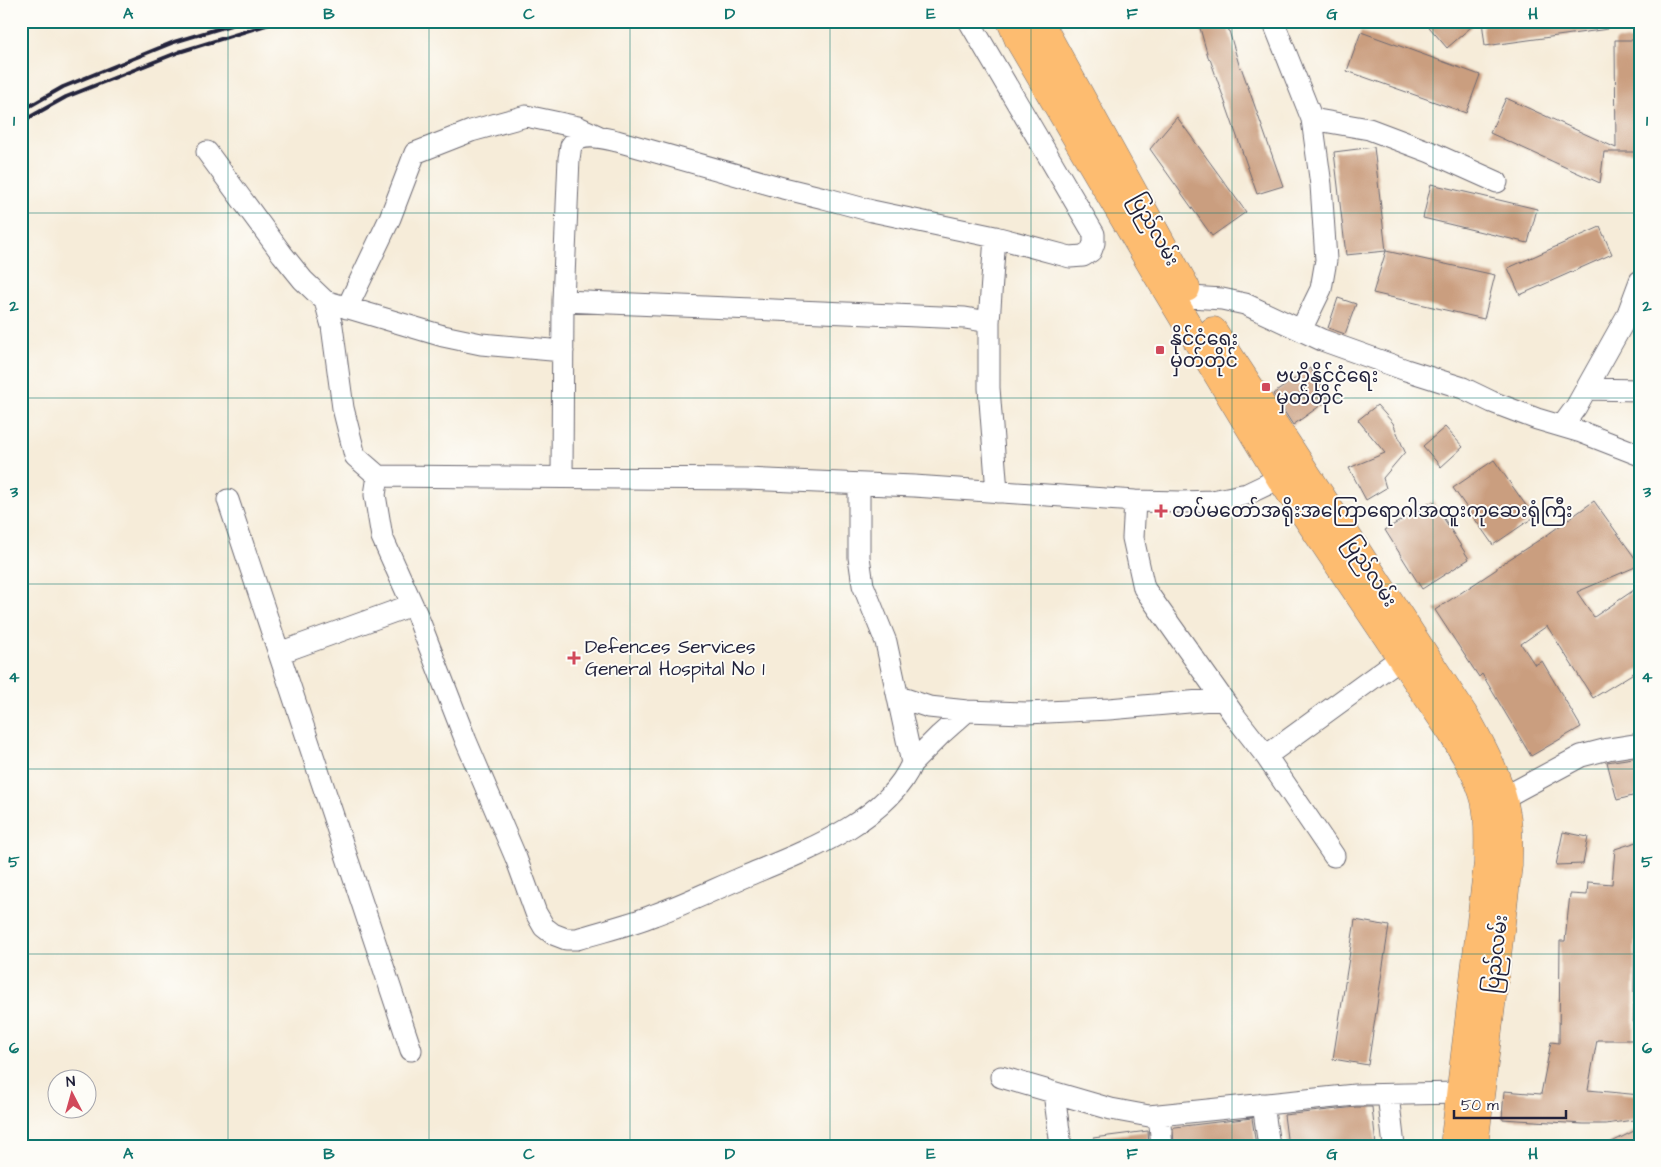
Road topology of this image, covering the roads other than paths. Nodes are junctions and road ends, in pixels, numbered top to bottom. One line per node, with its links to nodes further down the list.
1 (968, 21): 9 (street)
2 (1011, 21): 13 (highway)
3 (1041, 21): 13 (highway, ပြည်လမ်း)
4 (1273, 21): 5 (street)
5 (1312, 119): 8 (street); 16 (street)
6 (600, 137): 9 (street); 12 (street); 14 (street)
7 (207, 152): 11 (street)
8 (1497, 182)
9 (995, 237): 15 (street)
10 (1640, 281): 18 (street)
11 (325, 301): 14 (street); 23 (street)
12 (563, 301): 15 (street); 17 (street)
13 (1184, 303): 16 (street); 22 (highway)
14 (347, 308): 17 (street)
15 (989, 322): 26 (street)
16 (1301, 330): 20 (street)
17 (563, 351): 24 (street)
18 (1586, 389): 19 (street); 20 (street)
19 (1640, 390)
20 (1562, 426): 21 (street)
21 (1640, 455)
22 (1291, 473): 28 (street); 31 (highway); 38 (highway, ပြည်လမ်း)
23 (378, 476): 24 (street); 29 (street)
24 (562, 477): 25 (street)
25 (859, 484): 26 (street); 32 (street)
26 (997, 492): 28 (street)
27 (228, 500): 30 (street)
28 (1135, 501): 33 (street)
29 (412, 605): 30 (street); 37 (street)
30 (279, 653): 40 (street)
31 (1402, 657): 36 (street); 43 (highway)
32 (899, 697): 34 (street); 37 (street)
33 (1222, 699): 34 (street); 36 (street)
34 (967, 711): 37 (street)
35 (1640, 744): 38 (street)
36 (1266, 756): 39 (street)
37 (912, 763)
38 (1503, 798): 52 (highway, ပြည်လမ်း)
39 (1334, 856)
40 (411, 1050)
41 (1001, 1077): 42 (street)
42 (1054, 1093): 46 (street); 47 (street)
43 (1459, 1093): 44 (street); 51 (highway)
44 (1388, 1095): 45 (street); 50 (street)
45 (1263, 1104): 46 (street); 49 (street)
46 (1159, 1115): 48 (street)
47 (1061, 1146)
48 (1162, 1146)
49 (1269, 1146)
50 (1394, 1146)
51 (1454, 1146)
52 (1474, 1146)

